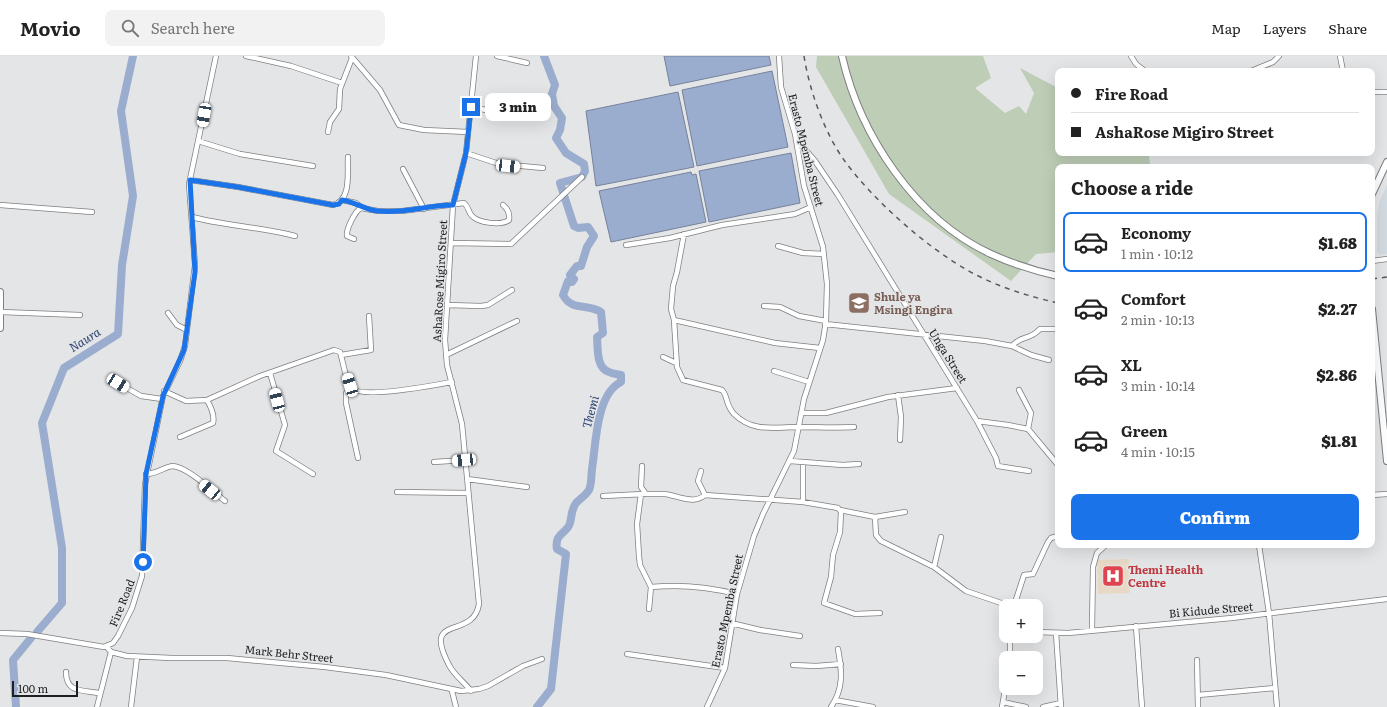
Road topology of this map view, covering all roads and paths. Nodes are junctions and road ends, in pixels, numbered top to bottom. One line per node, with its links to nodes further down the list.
1 (216, 56): 23 (street, Fire Road)
2 (246, 56): 15 (street)
3 (476, 56): 19 (street, AshaRose Migiro Street)
4 (497, 56): 11 (street)
5 (779, 56): 22 (street, Erasto Mpemba Street)
6 (842, 56): 51 (street)
7 (1131, 56): 12 (street)
8 (1279, 56): 13 (street)
9 (1340, 56): 14 (street)
10 (352, 57): 15 (street); 21 (street)
11 (527, 63)
12 (1141, 68)
13 (1258, 68)
14 (1342, 68)
15 (342, 84): 20 (street)
16 (1375, 92): 17 (street)
17 (1387, 92)
18 (523, 105): 19 (street)
19 (471, 107): 21 (street, AshaRose Migiro Street)
20 (328, 132)
21 (468, 132): 24 (street, AshaRose Migiro Street)
22 (796, 139): 37 (street, Erasto Mpemba Street); 66 (street, Unga Street)
23 (198, 141): 27 (street); 31 (street, Fire Road)
24 (466, 153): 28 (street); 35 (street, AshaRose Migiro Street)
25 (348, 157): 33 (street)
26 (1387, 162): 32 (street)
27 (313, 166)
28 (543, 168)
29 (403, 169): 39 (street)
30 (582, 177): 45 (street)
31 (190, 180): 33 (street); 41 (street, Fire Road)
32 (1375, 188)
33 (342, 200): 38 (street)
34 (0, 205): 40 (street)
35 (453, 205): 36 (street); 39 (street); 45 (street, AshaRose Migiro Street)
36 (503, 205)
37 (811, 207): 42 (street); 48 (street, Erasto Mpemba Street)
38 (362, 208): 39 (street); 44 (street)
39 (424, 209)
40 (92, 212)
41 (192, 217): 43 (street); 65 (street, Fire Road)
42 (684, 234): 46 (street); 60 (street)
43 (295, 236)
44 (354, 240)
45 (452, 243): 54 (street, AshaRose Migiro Street)
46 (626, 245)
47 (778, 246): 48 (street)
48 (824, 254): 62 (street, Erasto Mpemba Street)
49 (1387, 259): 50 (street)
50 (1375, 261)
51 (1055, 275)
52 (512, 290): 54 (street)
53 (0, 294): 56 (street)
54 (447, 305): 70 (street, AshaRose Migiro Street)
55 (764, 306): 62 (street)
56 (0, 312): 58 (street); 63 (street)
57 (168, 313): 65 (street)
58 (80, 315)
59 (369, 316): 71 (street)
60 (674, 320): 69 (street); 74 (street)
61 (516, 321): 70 (street)
62 (826, 322): 66 (street); 69 (street, Erasto Mpemba Street)
63 (0, 328)
64 (1055, 329): 68 (street)
65 (187, 330): 83 (street, Fire Road)
66 (923, 334): 68 (street); 81 (street, Unga Street)
67 (1375, 340): 99 (street)
68 (1012, 346): 73 (street)
69 (820, 348): 78 (street, Erasto Mpemba Street)
70 (446, 355): 77 (street, AshaRose Migiro Street)
71 (341, 356): 76 (street); 80 (street)
72 (663, 357): 74 (street)
73 (1049, 360)
74 (676, 363): 89 (street)
75 (774, 371): 78 (street)
76 (270, 373): 86 (street); 106 (street)
77 (452, 382): 80 (street); 95 (street, AshaRose Migiro Street)
78 (809, 382): 87 (street, Erasto Mpemba Street)
79 (118, 383): 85 (street)
80 (351, 388): 94 (street)
81 (957, 388): 84 (street); 88 (street, Unga Street)
82 (1019, 390): 91 (street)
83 (164, 391): 85 (street, Fire Road); 86 (street)
84 (898, 395): 87 (street); 93 (street)
85 (162, 399): 105 (street, Fire Road)
86 (207, 400): 92 (street)
87 (801, 413): 89 (street, Erasto Mpemba Street)
88 (977, 421): 91 (street); 104 (street, Unga Street)
89 (798, 427): 90 (street); 96 (street, Erasto Mpemba Street)
90 (854, 427)
91 (1028, 429): 97 (street)
92 (180, 437)
93 (900, 440)
94 (358, 458)
95 (464, 460): 98 (street); 107 (street, AshaRose Migiro Street)
96 (790, 461): 100 (street); 117 (street, Erasto Mpemba Street)
97 (1055, 461)
98 (434, 462)
99 (1387, 462)
100 (803, 463): 101 (street); 118 (street)
101 (859, 464)
102 (642, 466): 111 (street)
103 (701, 471): 113 (street)
104 (1029, 471)
105 (146, 474): 116 (street); 142 (street, Fire Road)
106 (313, 474)
107 (467, 479): 108 (street); 110 (street, AshaRose Migiro Street)
108 (527, 487)
109 (397, 492): 110 (street)
110 (468, 493): 155 (street, AshaRose Migiro Street)
111 (643, 494): 113 (street); 114 (street); 127 (street)
112 (1387, 494): 115 (street)
113 (705, 495): 117 (street)
114 (603, 496)
115 (1375, 496)
116 (225, 501)
117 (770, 501): 118 (street); 128 (street, Erasto Mpemba Street)
118 (803, 502): 119 (street)
119 (840, 510): 121 (street); 133 (street)
120 (905, 512): 121 (street)
121 (875, 517): 126 (street)
122 (941, 537): 126 (street)
123 (1055, 537): 129 (street)
124 (1103, 548): 137 (street)
125 (1259, 548): 134 (street)
126 (934, 567): 131 (street)
127 (652, 587): 128 (street); 132 (street)
128 (737, 594): 135 (street, Erasto Mpemba Street)
129 (1016, 599)
130 (1387, 599): 134 (street, Bi Kidude Street)
131 (999, 602)
132 (649, 609)
133 (880, 613)
134 (1269, 613): 136 (street, Bi Kidude Street); 153 (street)
135 (731, 623): 141 (street); 151 (street, Erasto Mpemba Street)
136 (1136, 626): 137 (street, Bi Kidude Street); 171 (street)
137 (1092, 630): 140 (street, Bi Kidude Street)
138 (1043, 632): 140 (street, Bi Kidude Street)
139 (0, 633): 142 (street)
140 (1056, 633): 161 (street)
141 (800, 636)
142 (106, 646): 144 (street)
143 (838, 649): 149 (street)
144 (111, 652): 146 (street, Mark Behr Street); 156 (street)
145 (627, 654): 151 (street)
146 (137, 657): 154 (street, Mark Behr Street); 163 (street)
147 (542, 659): 155 (street, Mark Behr Street)
148 (1197, 660): 158 (street)
149 (841, 664): 150 (street); 159 (street)
150 (793, 665)
151 (724, 668): 165 (street, Erasto Mpemba Street)
152 (66, 672): 156 (street)
153 (1275, 688): 158 (street); 173 (street)
154 (452, 691): 155 (street, Mark Behr Street); 164 (street)
155 (471, 691)
156 (99, 693): 162 (street)
157 (1004, 695): 160 (street)
158 (1198, 695): 172 (street)
159 (835, 700): 166 (street); 167 (street)
160 (1003, 702): 168 (street); 169 (street)
161 (1061, 705): 170 (street)
162 (97, 707)
163 (131, 707)
164 (456, 707)
165 (707, 707)
166 (831, 707)
167 (873, 707)
168 (1002, 707)
169 (1026, 707)
170 (1043, 707)
171 (1142, 707)
172 (1198, 707)
173 (1277, 707)

